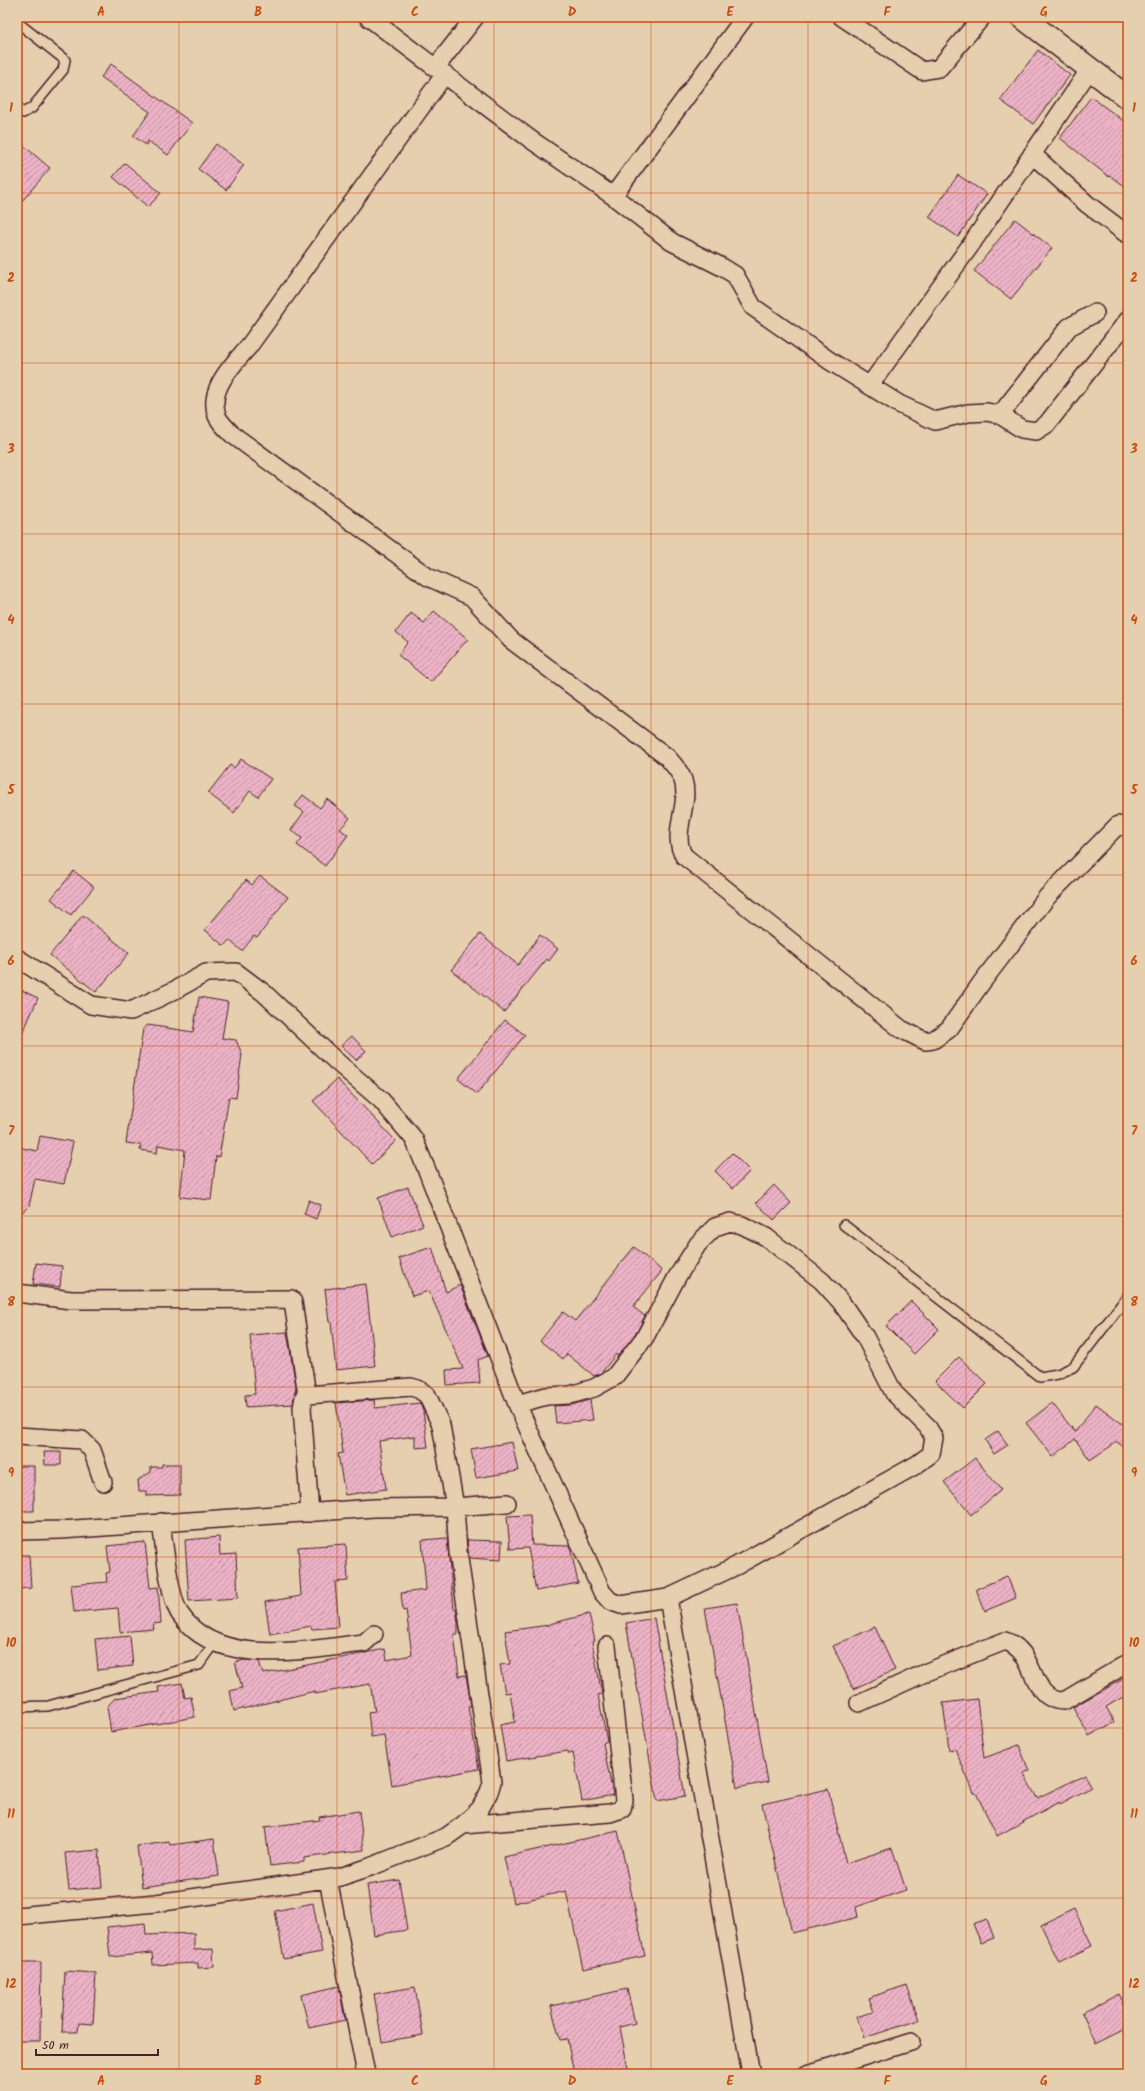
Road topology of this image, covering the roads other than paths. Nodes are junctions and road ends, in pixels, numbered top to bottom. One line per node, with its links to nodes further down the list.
1 (368, 17): 9 (street)
2 (475, 17): 9 (street)
3 (745, 17): 13 (street)
4 (842, 17): 5 (street)
5 (982, 17)
6 (1022, 17): 8 (main road)
7 (17, 22): 11 (lane)
8 (1090, 69): 10 (main road); 12 (street)
9 (441, 71): 13 (street); 19 (street)
10 (1128, 98)
11 (17, 108)
12 (1032, 154): 14 (street); 17 (street)
13 (613, 196): 17 (street)
14 (1128, 235)
15 (1095, 313): 18 (street)
16 (1128, 320): 18 (street)
17 (870, 385): 18 (street)
18 (1000, 415)
19 (1128, 827)
20 (17, 958): 25 (street)
21 (844, 1225): 23 (lane)
22 (17, 1293): 24 (street)
23 (1128, 1296)
24 (307, 1395): 29 (street); 30 (street)
25 (517, 1404): 33 (street); 33 (street)
26 (17, 1436): 27 (street)
27 (103, 1482)
28 (507, 1503): 29 (street)
29 (455, 1507): 30 (street); 40 (street)
30 (310, 1513): 31 (street)
31 (161, 1522): 32 (street); 35 (street)
32 (17, 1531)
33 (668, 1598): 45 (street)
34 (374, 1634): 35 (street)
35 (215, 1643): 39 (lane)
36 (607, 1646): 40 (street)
37 (1128, 1663): 38 (street)
38 (859, 1703)
39 (17, 1708)
40 (463, 1824): 41 (street)
41 (328, 1879): 42 (street); 44 (street)
42 (17, 1916)
43 (910, 2042): 46 (street)
44 (366, 2074)
45 (749, 2074)
46 (807, 2074)

